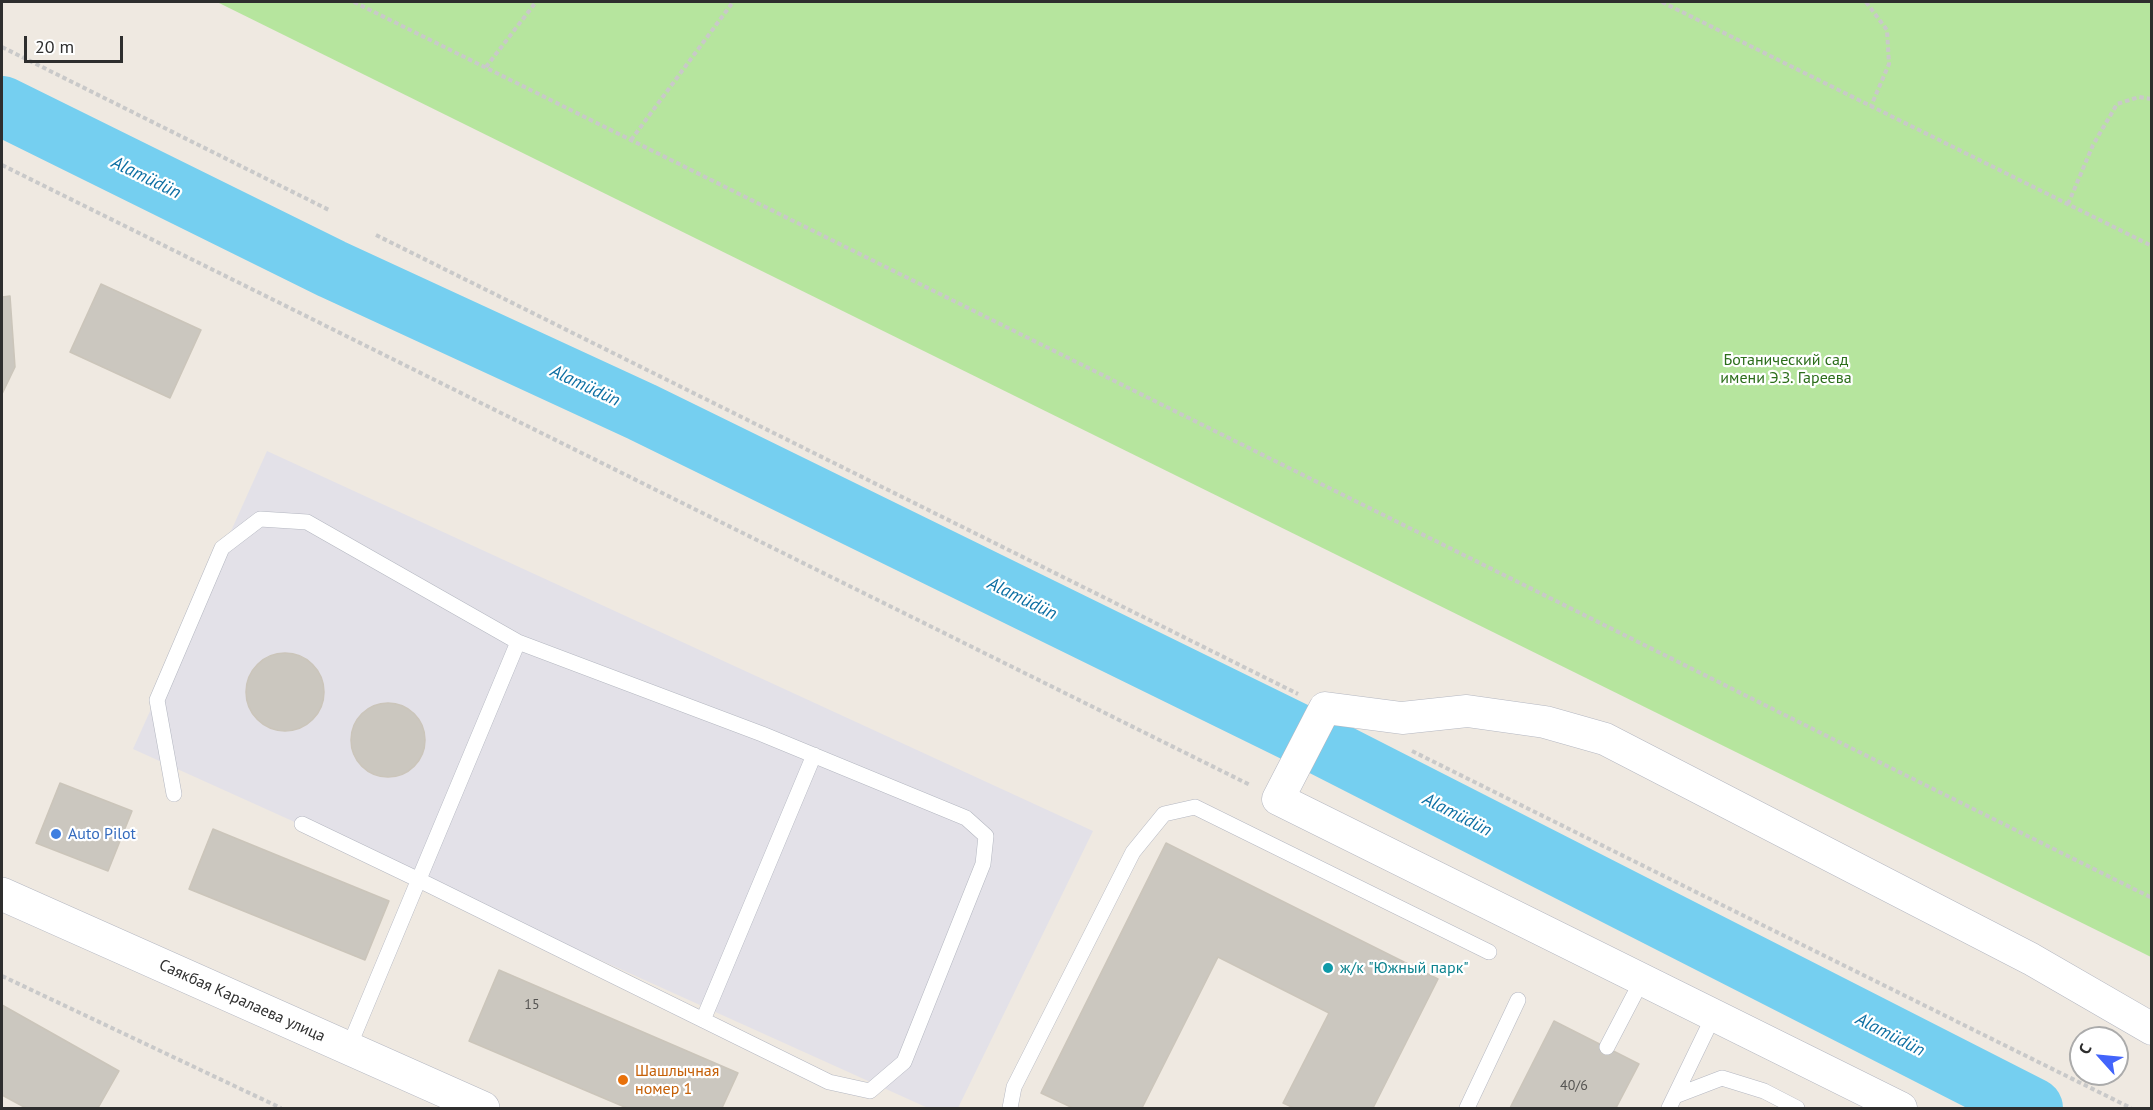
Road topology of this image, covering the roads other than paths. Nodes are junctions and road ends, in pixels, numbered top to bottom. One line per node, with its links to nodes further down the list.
1 (518, 642): 2 (lane); 3 (lane); 5 (lane)
2 (814, 755): 11 (lane); 11 (lane)
3 (174, 794)
4 (302, 824): 5 (lane)
5 (419, 880): 11 (lane); 14 (lane)
6 (2, 894): 14 (main road, Саякбая Каралаева улица)
7 (1489, 952): 17 (lane)
8 (1642, 980): 10 (street); 12 (street); 13 (lane)
9 (1518, 1000): 18 (lane)
10 (1714, 1015): 15 (lane); 20 (street)
11 (703, 1020)
12 (2151, 1029)
13 (1607, 1047)
14 (348, 1049): 16 (main road, Саякбая Каралаева улица)
15 (1672, 1102): 19 (lane)
16 (483, 1108)
17 (1010, 1108)
18 (1467, 1108)
19 (1797, 1108)
20 (1901, 1108)

